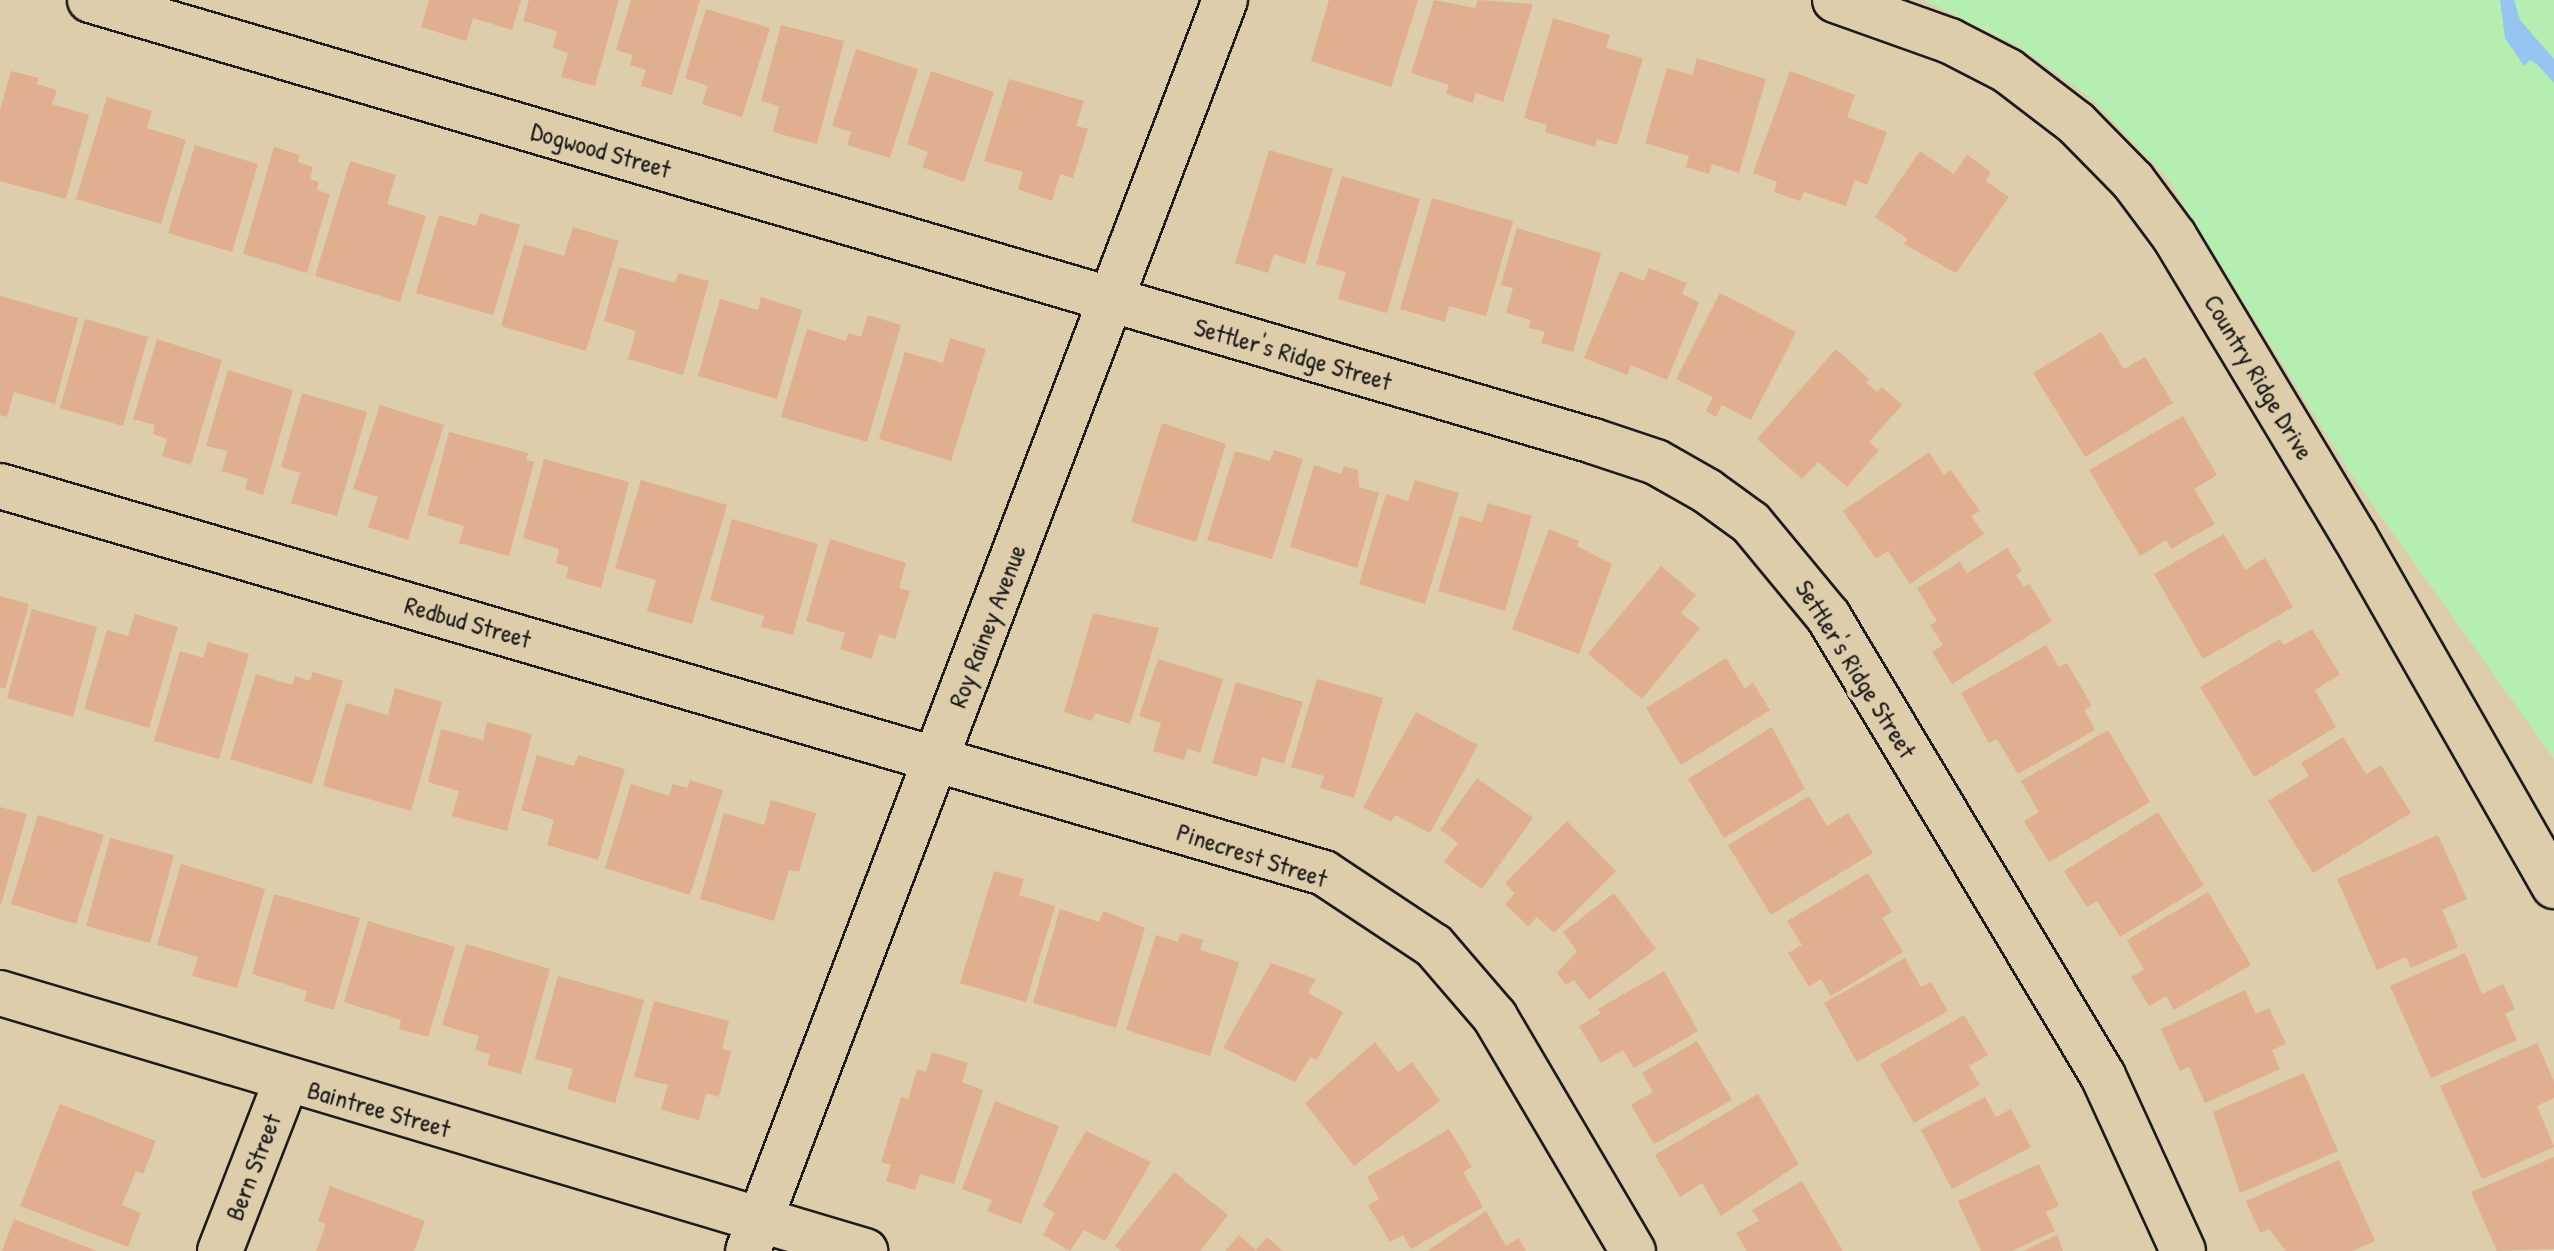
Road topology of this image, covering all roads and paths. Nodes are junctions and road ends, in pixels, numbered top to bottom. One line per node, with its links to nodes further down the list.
1 (90, 0): 4 (street, Dogwood Street)
2 (1225, 0): 4 (street, Roy Rainey Avenue)
3 (1835, 0): 7 (street, Country Ridge Drive)
4 (1111, 301): 6 (street, Roy Rainey Avenue); 14 (street, Settler's Ridge Street)
5 (0, 486): 6 (street, Redbud Street)
6 (935, 760): 10 (street, Roy Rainey Avenue); 13 (street, Pinecrest Street)
7 (2554, 886)
8 (0, 993): 9 (street, Baintree Street)
9 (286, 1082): 10 (street, Baintree Street); 11 (street, Bern Street)
10 (754, 1235): 12 (street, Baintree Street)
11 (220, 1251)
12 (865, 1251)
13 (1633, 1251)
14 (2183, 1251)

